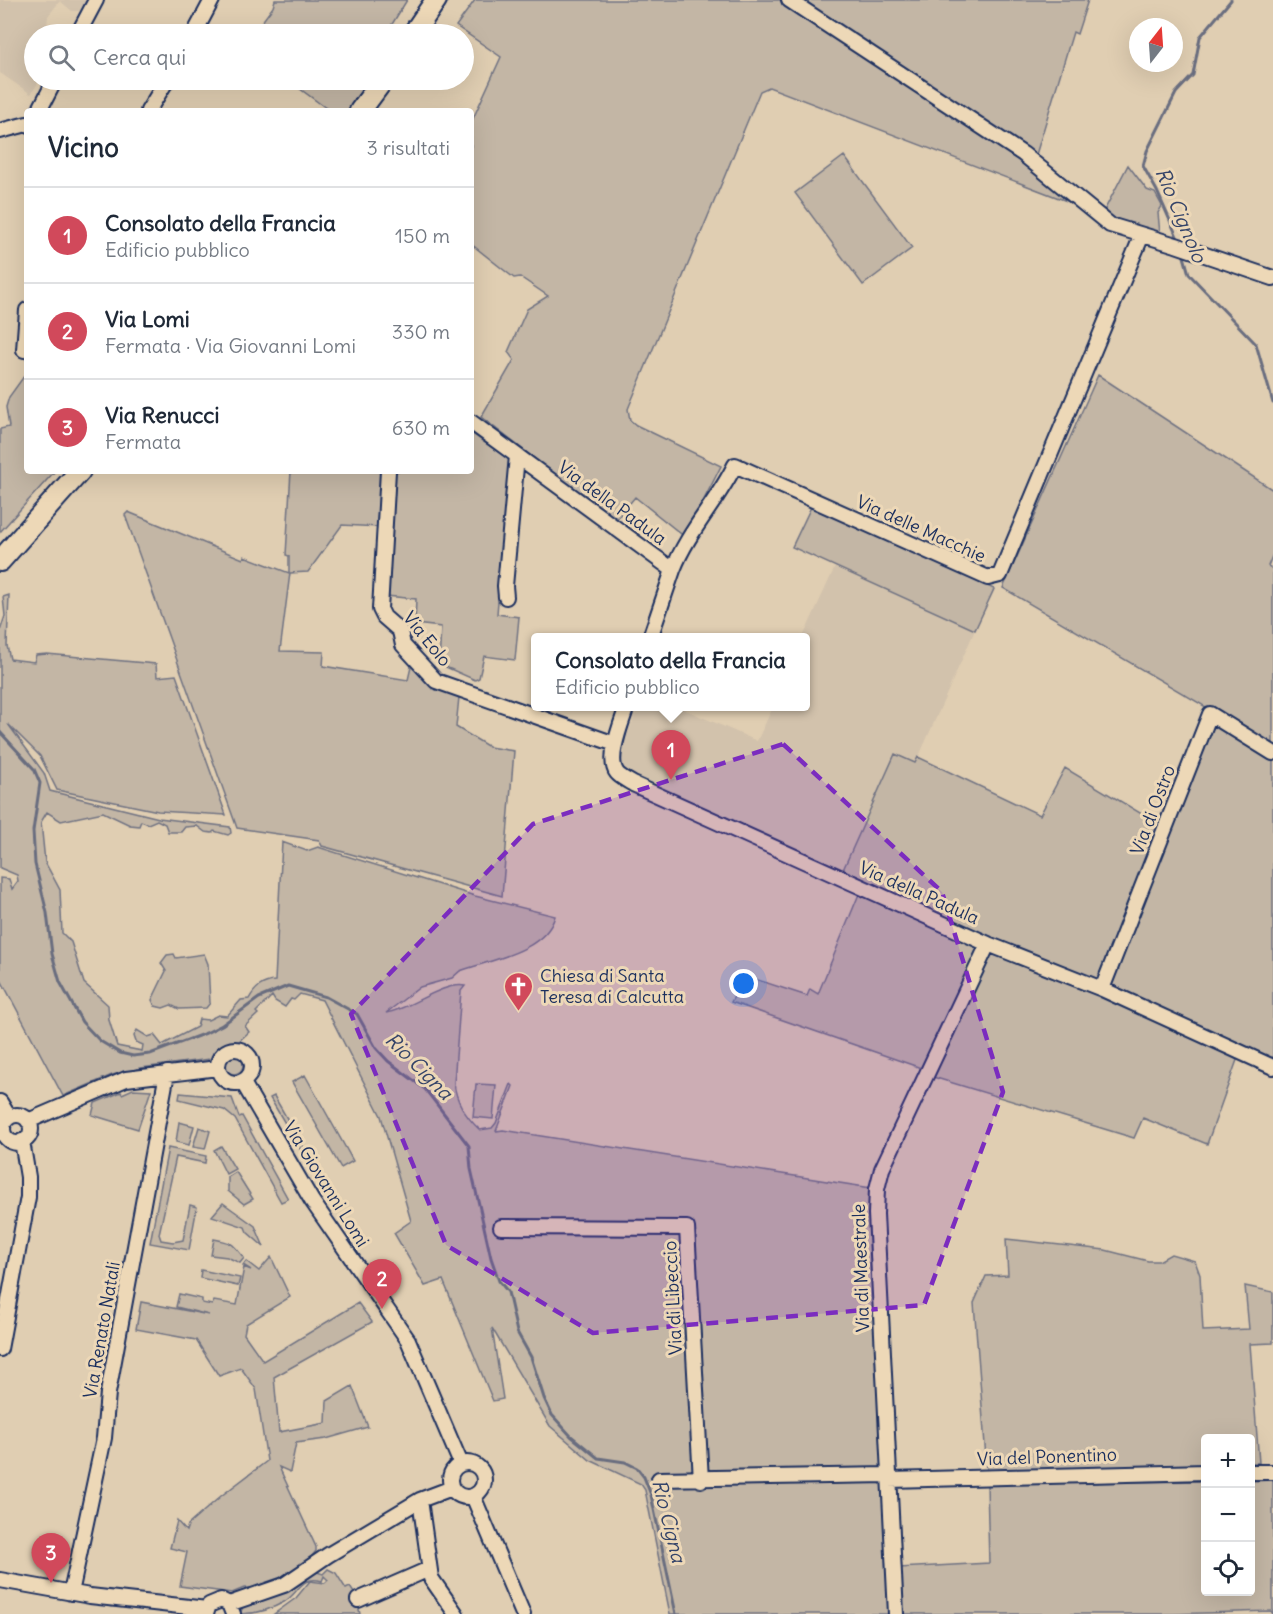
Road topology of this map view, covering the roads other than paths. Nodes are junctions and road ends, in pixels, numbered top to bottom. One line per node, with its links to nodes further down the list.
1 (96, 0): 7 (street)
2 (212, 0): 8 (street)
3 (429, 0): 9 (highway)
4 (436, 0): 10 (highway)
5 (448, 0): 11 (highway)
6 (789, 0): 22 (street)
7 (83, 24)
8 (199, 24)
9 (421, 24)
10 (423, 24)
11 (426, 24)
12 (50, 90): 16 (street)
13 (161, 90): 17 (street)
14 (376, 90): 18 (highway)
15 (388, 90): 19 (highway)
16 (41, 108)
17 (150, 108)
18 (362, 108)
19 (375, 108)
20 (24, 125): 21 (street)
21 (0, 131)
22 (1142, 235): 23 (street); 32 (street, Via delle Macchie)
23 (1273, 278)
24 (474, 424): 25 (street, Via della Padula)
25 (517, 456): 32 (street, Via della Padula); 33 (street)
26 (63, 474): 29 (highway)
27 (77, 474): 29 (highway)
28 (388, 474): 36 (street, Via Eolo)
29 (29, 520): 30 (highway); 31 (highway)
30 (0, 544)
31 (0, 561)
32 (673, 570): 34 (street, Via della Padula)
33 (506, 597)
34 (652, 633)
35 (625, 711): 36 (street, Via della Padula)
36 (615, 744): 38 (street, Via della Padula)
37 (1273, 753): 39 (street, Via di Ostro)
38 (988, 944): 39 (street, Via della Padula); 55 (street, Via di Maestrale)
39 (1102, 989): 40 (street, Via della Padula)
40 (1273, 1067)
41 (218, 1068): 42 (street); 43 (street); 43 (street)
42 (167, 1073): 46 (street); 63 (street, Via Renato Natali)
43 (242, 1081): 51 (street, Via Giovanni Lomi)
44 (0, 1102): 45 (street)
45 (9, 1117): 46 (street); 47 (street)
46 (28, 1120): 48 (street)
47 (3, 1137): 48 (street)
48 (22, 1141): 50 (street)
49 (501, 1227): 57 (street, Via di Libeccio)
50 (0, 1349)
51 (461, 1464): 58 (street); 59 (street)
52 (1201, 1472): 55 (street, Via del Ponentino)
53 (1255, 1472): 54 (street)
54 (1273, 1472)
55 (889, 1477): 57 (street); 69 (street, Via di Maestrale)
56 (659, 1479): 57 (street)
57 (700, 1480)
58 (452, 1488): 59 (street); 60 (street)
59 (473, 1496): 68 (street)
60 (420, 1500): 61 (street); 65 (street)
61 (429, 1569): 64 (street); 67 (street)
62 (0, 1580): 63 (street)
63 (71, 1593): 66 (street)
64 (358, 1600)
65 (231, 1609): 66 (street)
66 (206, 1611)
67 (456, 1614)
68 (523, 1614)
69 (896, 1614)

